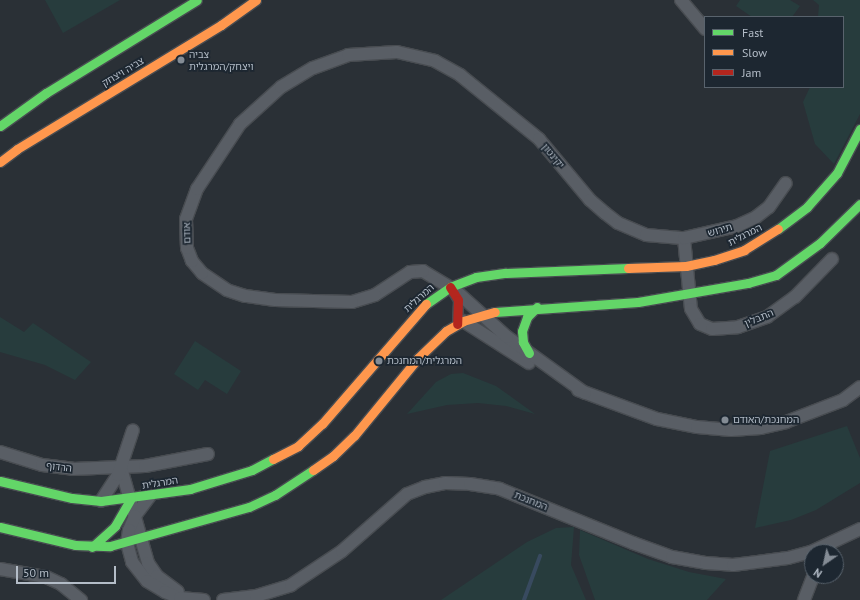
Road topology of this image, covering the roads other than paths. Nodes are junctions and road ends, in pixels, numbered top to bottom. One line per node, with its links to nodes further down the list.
1 (197, 0): 6 (street)
2 (256, 0): 8 (street, צביה ויצחק)
3 (681, 0): 4 (street)
4 (704, 28)
5 (370, 53): 11 (street, יקינטון); 14 (street, אודם)
6 (0, 126)
7 (860, 129): 13 (street, המרגלית)
8 (0, 162)
9 (786, 183): 11 (street, תירוש)
10 (860, 204): 16 (street)
11 (684, 238): 13 (street)
12 (832, 259): 16 (street, התבלין)
13 (686, 266): 15 (street, המרגלית); 16 (street)
14 (418, 270): 15 (street); 17 (street)
15 (450, 287): 17 (street, המרגלית); 19 (street); 20 (street)
16 (688, 295): 18 (street)
17 (432, 298): 29 (street, המרגלית)
18 (537, 307): 19 (street); 21 (street)
19 (482, 314): 20 (street); 21 (street)
20 (460, 322): 23 (street); 35 (street)
21 (528, 353): 23 (street)
22 (860, 387): 23 (street)
23 (584, 394)
24 (133, 430): 27 (street)
25 (0, 452): 27 (street, הרדוף)
26 (208, 454): 27 (street, הרדוף)
27 (120, 468): 30 (street); 31 (street)
28 (0, 481): 31 (street, המרגלית)
29 (150, 496): 30 (street, המרגלית); 32 (street)
30 (131, 498): 31 (street, המרגלית); 32 (street); 38 (street)
31 (101, 501)
32 (135, 516): 35 (street); 36 (street)
33 (0, 528): 38 (street)
34 (860, 529): 37 (street, המחנכת)
35 (142, 539): 36 (street); 42 (street)
36 (127, 543): 38 (street); 42 (street)
37 (833, 544)
38 (92, 547)
39 (804, 557): 45 (street, המחנכת)
40 (0, 569): 43 (street)
41 (810, 584): 46 (street)
42 (191, 599): 44 (street)
43 (81, 600)
44 (204, 600)
45 (223, 600)
46 (804, 600)

